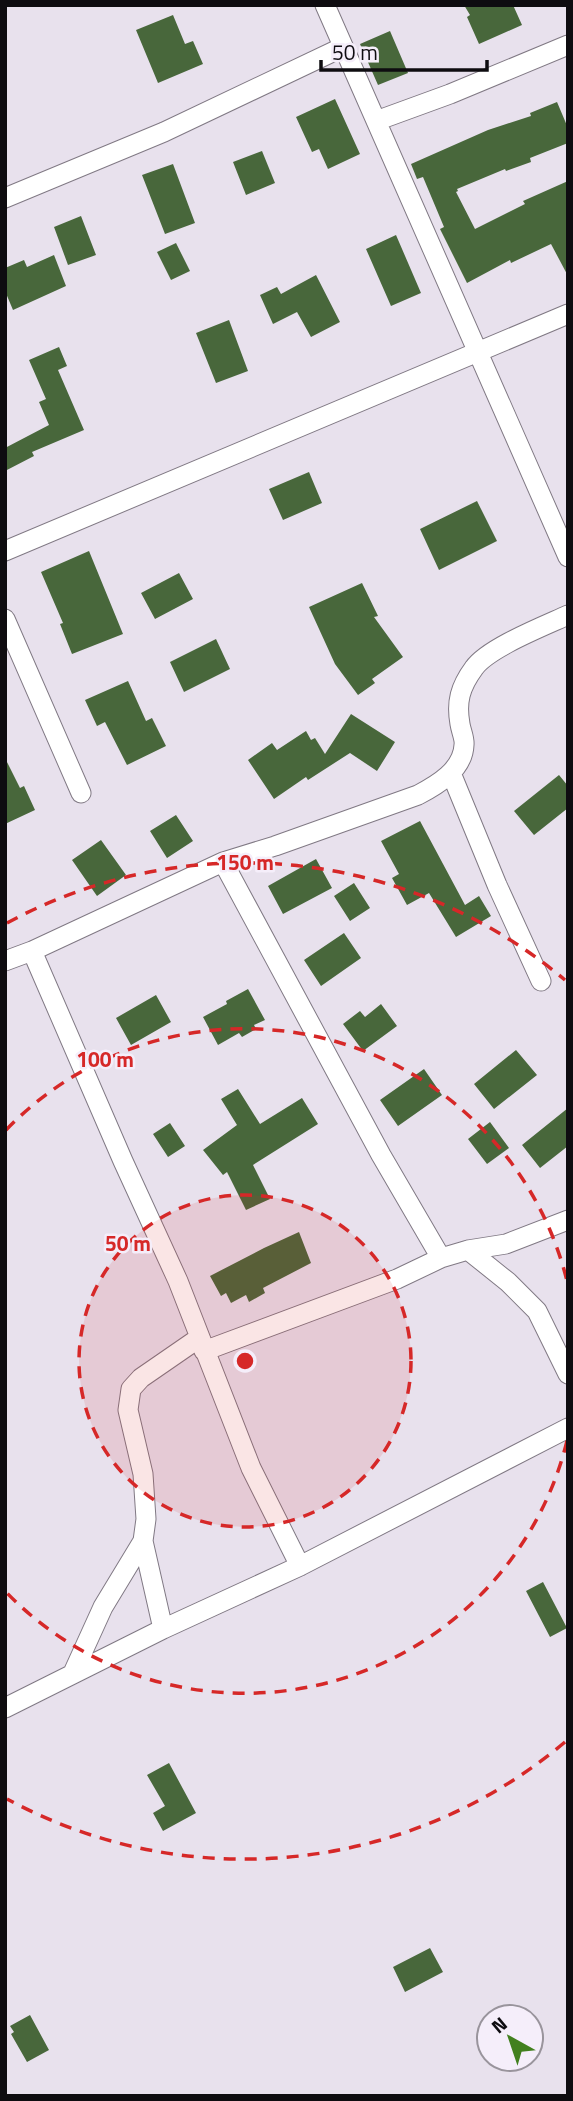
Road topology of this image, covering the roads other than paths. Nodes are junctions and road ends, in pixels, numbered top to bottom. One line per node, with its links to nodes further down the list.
1 (325, 5): 3 (street)
2 (568, 45): 4 (street)
3 (343, 47): 4 (street); 5 (street)
4 (376, 121): 7 (street)
5 (5, 198)
6 (568, 314): 7 (street)
7 (476, 352): 8 (street); 9 (street)
8 (5, 551)
9 (568, 557)
10 (568, 615): 12 (street)
11 (5, 619): 13 (street)
12 (451, 773): 14 (street); 17 (street)
13 (81, 793)
14 (223, 862): 15 (street); 20 (street)
15 (32, 951): 16 (street); 21 (street)
16 (5, 961)
17 (541, 981)
18 (568, 1220): 19 (street)
19 (468, 1250): 20 (street); 22 (street)
20 (441, 1258): 21 (street)
21 (202, 1344): 24 (street); 25 (street)
22 (568, 1374)
23 (568, 1428): 25 (street)
24 (143, 1541): 26 (street); 27 (street)
25 (300, 1566): 26 (street)
26 (163, 1629): 27 (street)
27 (73, 1673): 28 (street)
28 (5, 1708)

